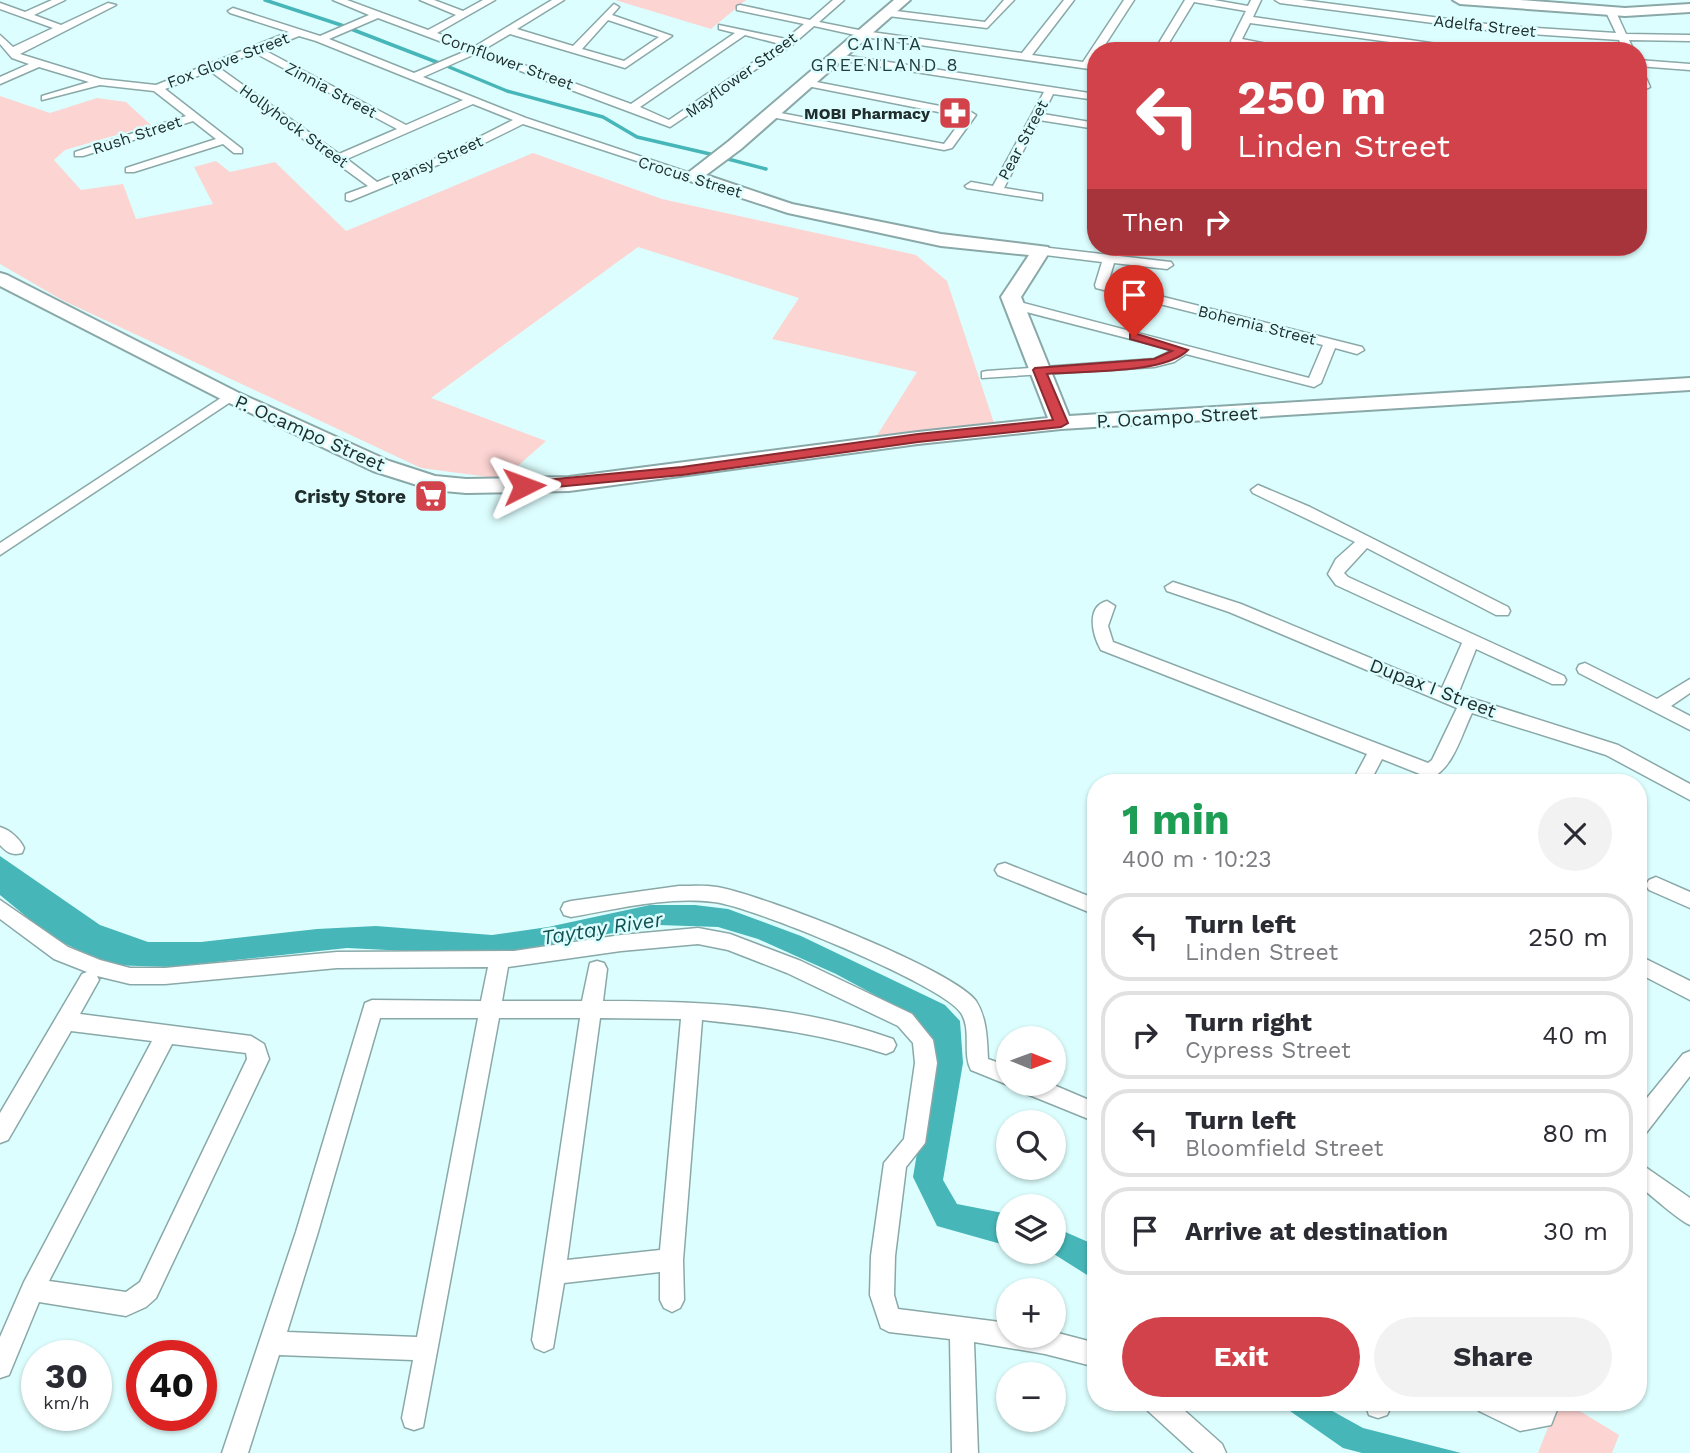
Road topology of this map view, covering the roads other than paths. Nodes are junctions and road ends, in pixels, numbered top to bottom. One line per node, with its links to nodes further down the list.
1 (60, 0): 28 (street)
2 (338, 0): 20 (street, Cornflower Street)
3 (374, 0): 20 (street)
4 (425, 0): 29 (street)
5 (490, 0): 29 (street)
6 (559, 0): 33 (street)
7 (777, 0): 26 (street)
8 (839, 0): 30 (street, Mayflower Street)
9 (903, 0): 27 (street)
10 (1009, 0): 27 (street)
11 (1069, 0): 53 (street)
12 (1129, 0): 42 (street)
13 (1190, 0): 43 (street)
14 (1197, 0): 22 (street)
15 (1280, 0): 38 (street, Adelfa Street)
16 (1460, 0): 24 (street)
17 (111, 5): 32 (street)
18 (1684, 5): 24 (street)
19 (0, 6): 28 (street)
20 (360, 6): 25 (street, Cornflower Street)
21 (740, 8): 26 (street)
22 (1251, 9): 44 (street); 45 (street)
23 (233, 11): 34 (street, Crocus Street)
24 (1611, 12): 38 (street)
25 (379, 13): 36 (street, Cornflower Street); 40 (street)
26 (763, 13): 30 (street)
27 (888, 13): 37 (street)
28 (26, 15): 32 (street)
29 (465, 15): 36 (street)
30 (813, 23): 37 (street); 47 (street, Mayflower Street)
31 (723, 27): 35 (street)
32 (61, 28): 51 (street)
33 (509, 30): 49 (street); 50 (street)
34 (299, 32): 40 (street, Crocus Street); 48 (street, Fox Glove Street)
35 (743, 32): 47 (street); 68 (street)
36 (430, 33): 49 (street, Cornflower Street)
37 (864, 34): 52 (street); 53 (street)
38 (1624, 37): 41 (street, Adelfa Street); 46 (street)
39 (0, 38): 51 (street)
40 (320, 38): 59 (street, Crocus Street)
41 (1690, 38)
42 (1105, 42)
43 (1164, 42)
44 (1238, 42)
45 (1431, 42)
46 (1626, 42)
47 (788, 43): 73 (street, Mayflower Street)
48 (255, 49): 57 (street, Fox Glove Street); 75 (street, Zinnia Street)
49 (476, 50): 59 (street); 68 (street, Cornflower Street)
50 (575, 50): 50 (street)
51 (13, 51): 54 (street)
52 (836, 57): 62 (street); 64 (street)
53 (1025, 57): 56 (street)
54 (39, 63): 60 (street); 61 (street)
55 (1647, 64): 58 (street)
56 (1087, 65)
57 (211, 67): 63 (street, Fox Glove Street); 79 (street, Hollyhock Street)
58 (1690, 67)
59 (416, 76): 67 (street, Crocus Street)
60 (3, 77)
61 (100, 82): 63 (street); 66 (street)
62 (806, 83): 69 (street); 69 (street)
63 (157, 88): 71 (street)
64 (1050, 90): 65 (street); 70 (street, Pear Street)
65 (1087, 96)
66 (46, 98)
67 (473, 100): 72 (street, Crocus Street); 75 (street)
68 (632, 108): 73 (street, Cornflower Street)
69 (770, 114): 81 (street)
70 (1034, 116): 74 (street); 84 (street, Pear Street)
71 (195, 117): 76 (street); 78 (street, Rush Street)
72 (522, 120): 81 (street, Crocus Street); 82 (street, Pansy Street)
73 (675, 124)
74 (1087, 125)
75 (407, 130): 79 (street)
76 (225, 140): 77 (street); 80 (street)
77 (238, 151)
78 (79, 154)
79 (338, 159): 82 (street, Hollyhock Street)
80 (130, 170)
81 (693, 176): 87 (street, Crocus Street)
82 (376, 186): 85 (street, Pansy Street)
83 (971, 186): 84 (street)
84 (997, 190): 86 (street)
85 (350, 197)
86 (1038, 197)
87 (1041, 251): 88 (street, Crocus Street); 91 (street)
88 (1109, 259): 89 (street, Crocus Street); 92 (street, Bohemia Street)
89 (1167, 265)
90 (0, 279): 98 (street, P. Ocampo Street)
91 (1012, 304): 93 (street); 95 (street)
92 (1331, 344): 93 (street); 94 (street, Bohemia Street)
93 (1182, 350): 95 (street)
94 (1357, 350)
95 (1040, 370): 96 (street); 99 (street)
96 (987, 375)
97 (1690, 384): 99 (street, P. Ocampo Street)
98 (230, 396): 99 (street, P. Ocampo Street); 102 (street)
99 (1061, 423)
100 (1258, 490): 101 (street)
101 (1366, 541): 105 (street); 106 (street)
102 (0, 550)
103 (1173, 587): 110 (street, Dupax I Street)
104 (1107, 606): 114 (street)
105 (1502, 611)
106 (1471, 642): 108 (street); 110 (street)
107 (1585, 669): 112 (street)
108 (1558, 680)
109 (1690, 685): 112 (street)
110 (1448, 697): 111 (street, Dupax I Street)
111 (1466, 705): 114 (street); 116 (street, Dupax I Street)
112 (1657, 707): 113 (street)
113 (1690, 724)
114 (1377, 751): 115 (street)
115 (1365, 774)
116 (1690, 793)
117 (0, 834): 118 (street)
118 (15, 848)
119 (1005, 870): 122 (street)
120 (1656, 885): 121 (street)
121 (1690, 900)
122 (1087, 903)
123 (0, 908): 148 (street)
124 (571, 909): 137 (street)
125 (498, 967): 130 (street)
126 (1647, 968): 129 (street)
127 (597, 969): 132 (street)
128 (89, 980): 133 (street)
129 (1690, 991)
130 (489, 1010): 132 (street); 150 (street); 151 (street)
131 (692, 1010): 132 (street); 135 (street); 144 (street)
132 (590, 1011): 145 (street)
133 (65, 1021): 134 (street); 141 (street)
134 (166, 1034): 146 (street); 146 (street)
135 (886, 1045)
136 (1690, 1060): 140 (street)
137 (996, 1071)
138 (1056, 1096): 139 (street)
139 (1087, 1109)
140 (1647, 1114)
141 (0, 1133)
142 (1647, 1178): 143 (street)
143 (1687, 1204)
144 (671, 1260): 145 (street); 147 (street)
145 (553, 1273): 149 (street)
146 (33, 1290): 153 (street)
147 (672, 1300)
148 (962, 1328): 152 (street); 159 (street)
149 (544, 1339)
150 (272, 1343): 151 (street); 158 (street)
151 (427, 1349): 157 (street)
152 (1087, 1352)
153 (0, 1366)
154 (1167, 1411): 160 (street)
155 (1505, 1411): 156 (street)
156 (1544, 1411)
157 (414, 1418)
158 (235, 1453)
159 (965, 1453)
160 (1213, 1453)

